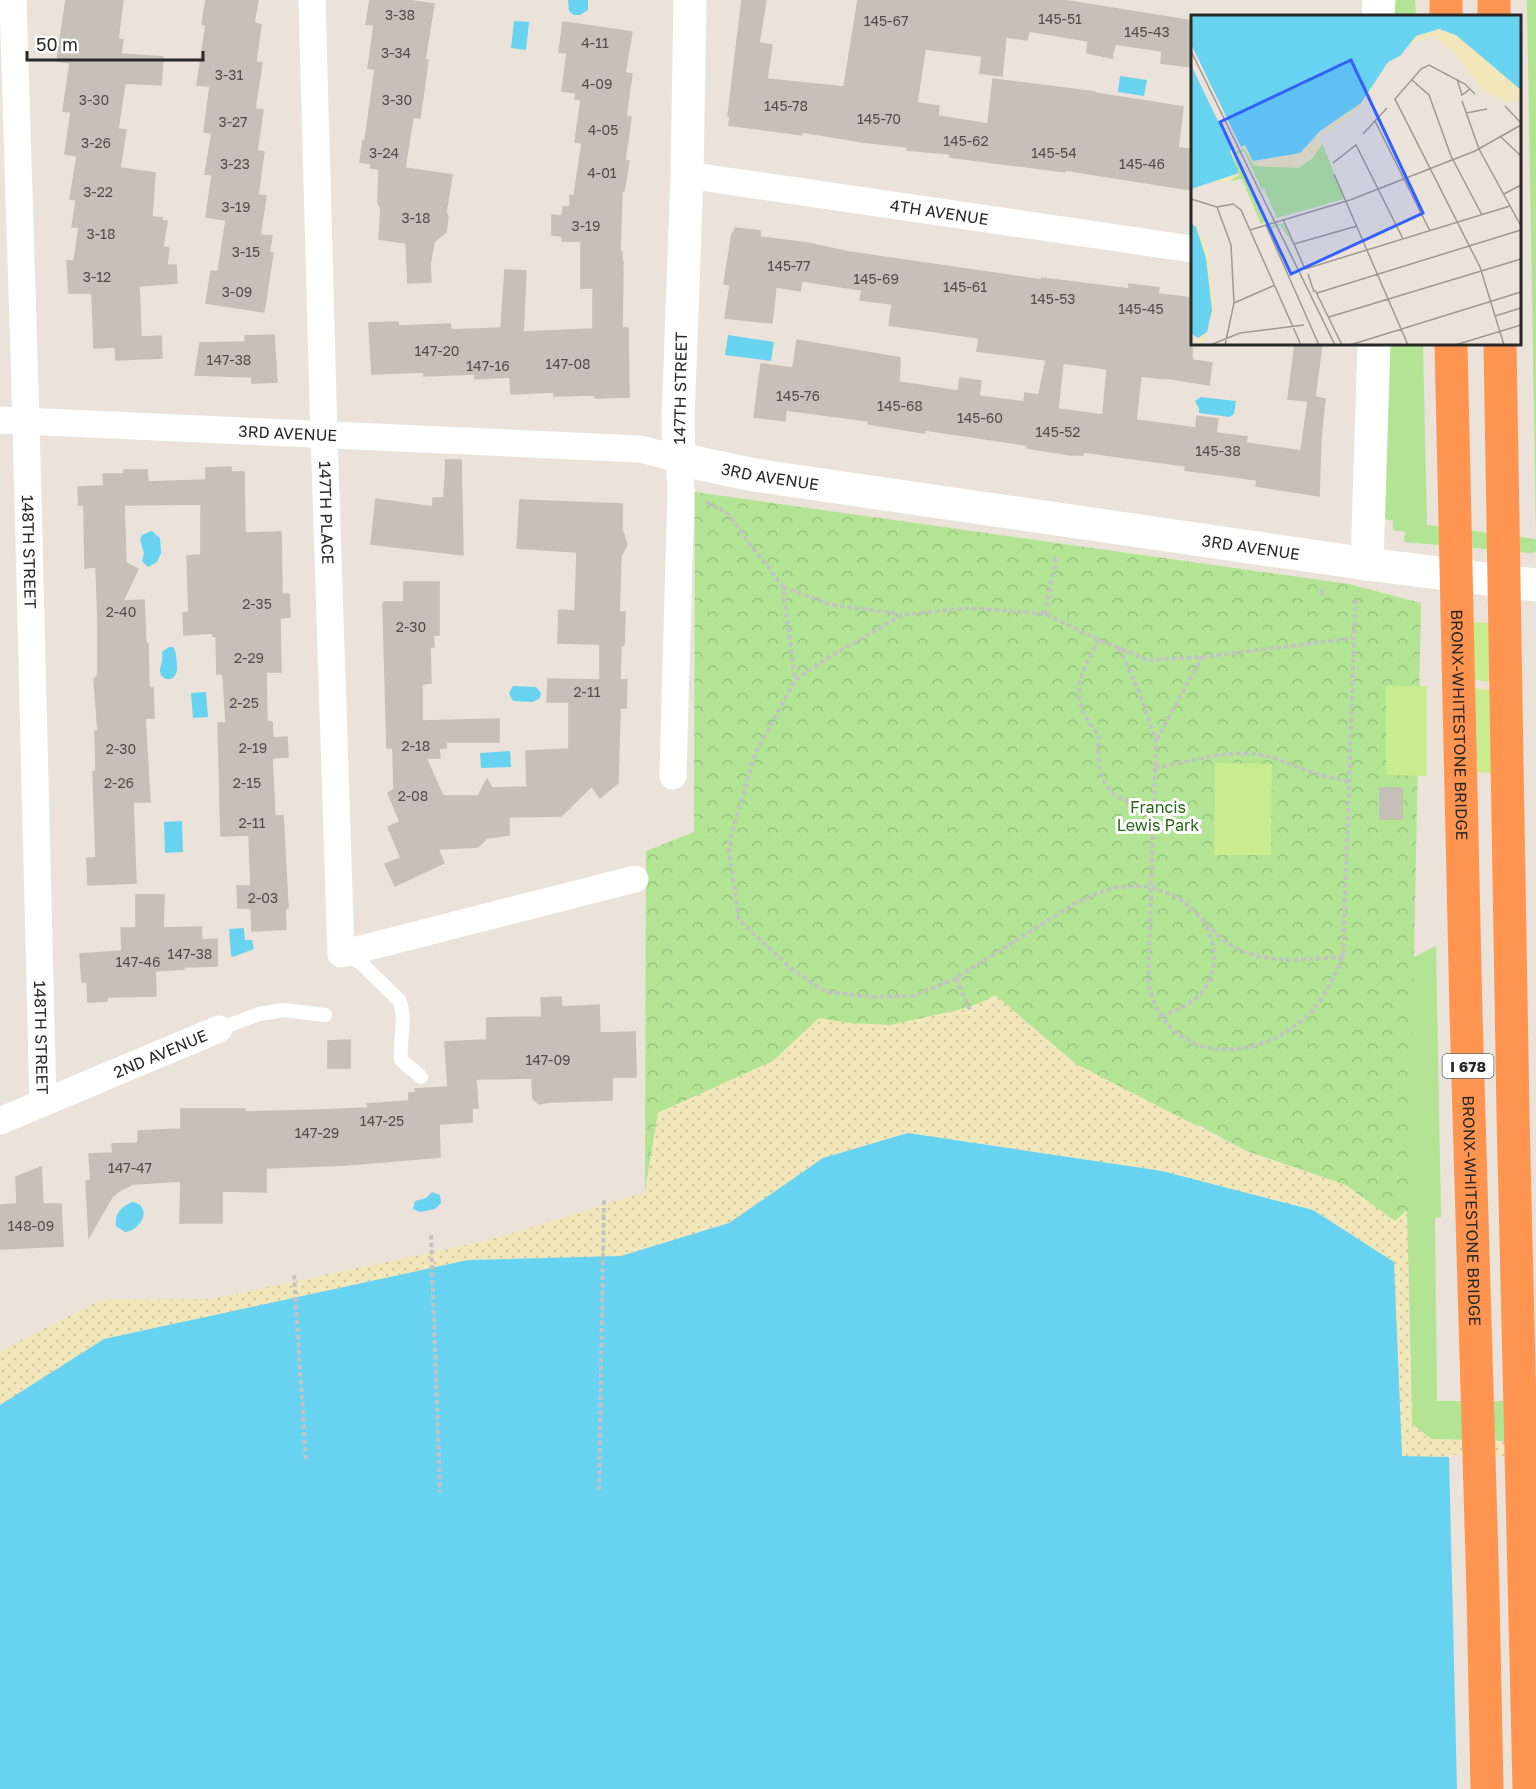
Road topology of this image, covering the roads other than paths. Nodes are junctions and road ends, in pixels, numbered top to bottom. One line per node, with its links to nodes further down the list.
1 (14, 0): 11 (street, 148TH STREET)
2 (312, 0): 12 (street, 147TH PLACE)
3 (690, 0): 6 (street, 147TH STREET)
4 (1379, 0): 5 (street)
5 (1378, 15)
6 (687, 175): 7 (street, 4TH AVENUE); 13 (street, 147TH STREET)
7 (1191, 249)
8 (1374, 345): 14 (street)
9 (1451, 345): 24 (highway, BRONX-WHITESTONE BRIDGE / I 678)
10 (1500, 345): 25 (highway, I 678)
11 (13, 421): 12 (street, 3RD AVENUE); 22 (street, 148TH STREET)
12 (324, 434): 13 (street, 3RD AVENUE); 18 (street, 147TH PLACE)
13 (679, 459): 14 (street, 3RD AVENUE); 16 (street, 147TH STREET)
14 (1367, 564): 15 (street, 3RD AVENUE)
15 (1536, 585)
16 (673, 776)
17 (635, 879): 18 (street)
18 (341, 954): 21 (lane)
19 (325, 1015): 20 (lane, 2ND AVENUE)
20 (219, 1029): 22 (street, 2ND AVENUE)
21 (421, 1077)
22 (43, 1103): 23 (street, 2ND AVENUE)
23 (0, 1121)
24 (1487, 1789)
25 (1529, 1789)

